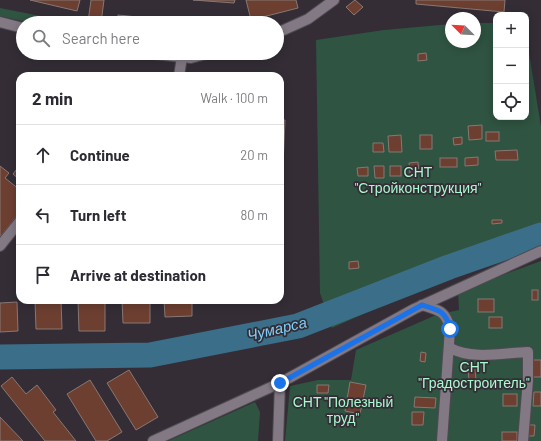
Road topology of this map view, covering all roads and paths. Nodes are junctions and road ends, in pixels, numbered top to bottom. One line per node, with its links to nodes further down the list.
1 (332, 1): 4 (street)
2 (0, 22): 3 (street)
3 (16, 26)
4 (284, 30)
5 (182, 60): 6 (street)
6 (180, 72)
7 (16, 226): 8 (street)
8 (0, 246)
9 (541, 252): 10 (street)
10 (422, 305): 11 (street); 12 (street)
11 (450, 348): 15 (street); 16 (street)
12 (280, 383): 13 (street); 14 (street)
13 (153, 441)
14 (278, 441)
15 (442, 441)
16 (523, 441)

